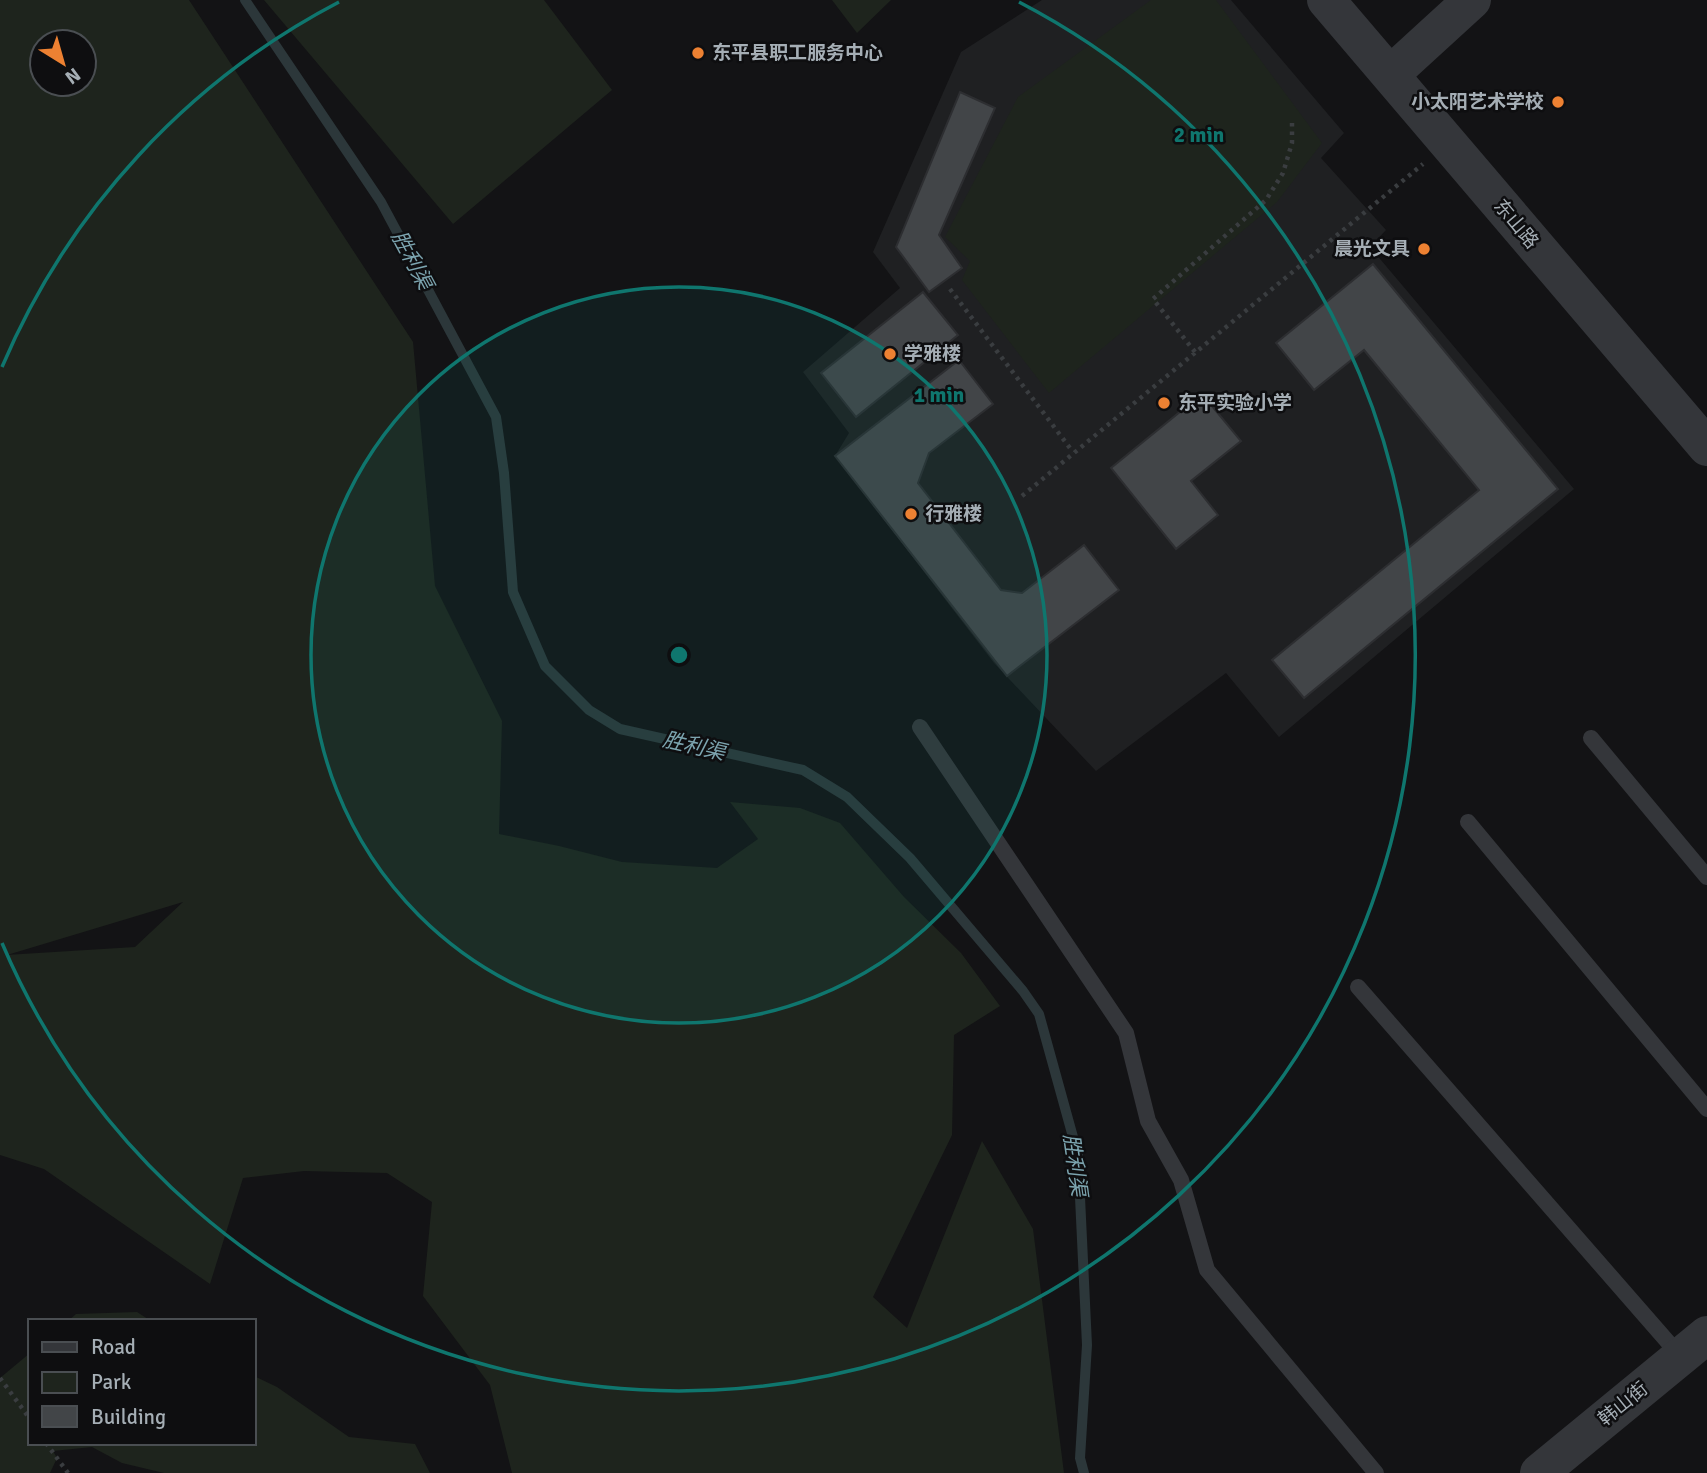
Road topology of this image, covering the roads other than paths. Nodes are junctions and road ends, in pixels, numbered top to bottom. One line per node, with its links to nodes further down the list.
1 (1326, 0): 3 (street, 东山路)
2 (1472, 0): 3 (street)
3 (1390, 75): 4 (street, 东山路)
4 (1707, 447)
5 (920, 727): 12 (lane)
6 (1591, 738): 8 (lane)
7 (1468, 822): 10 (lane)
8 (1707, 877)
9 (1358, 987): 11 (lane)
10 (1707, 1108)
11 (1694, 1346): 13 (street, 韩山街)
12 (1376, 1473)
13 (1539, 1473)

